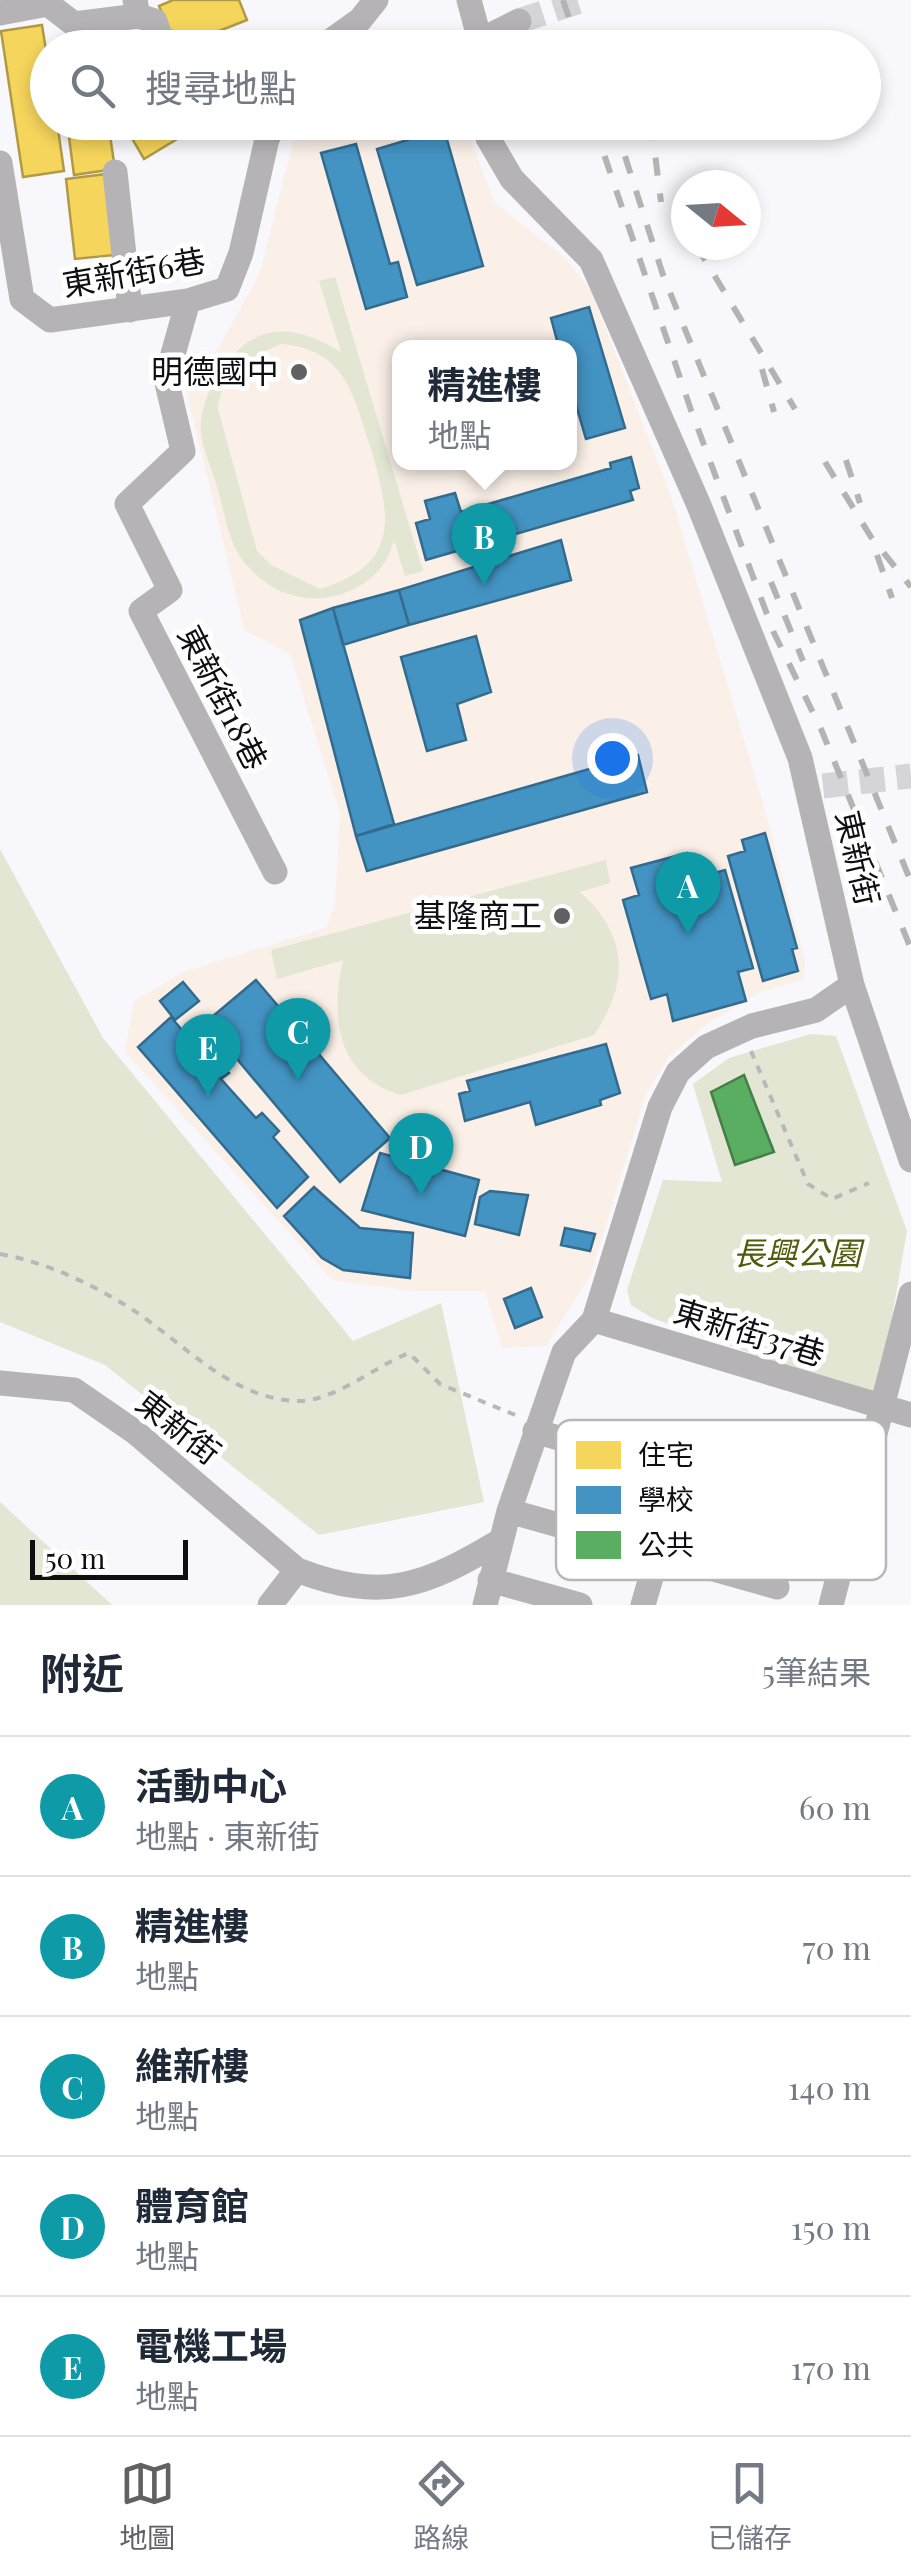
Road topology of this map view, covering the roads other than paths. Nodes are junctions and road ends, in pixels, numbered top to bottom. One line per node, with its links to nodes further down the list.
1 (376, 0): 7 (street)
2 (469, 0): 8 (street)
3 (137, 8): 4 (street); 6 (street)
4 (0, 13)
5 (514, 22): 9 (street)
6 (161, 30)
7 (346, 30)
8 (474, 30)
9 (500, 30)
10 (267, 140): 14 (street, 東新街6巷)
11 (489, 140): 17 (street, 東新街)
12 (0, 163): 15 (street, 東新街6巷)
13 (114, 172): 15 (street)
14 (188, 300): 15 (street, 東新街6巷); 16 (street, 東新街18巷)
15 (130, 310)
16 (275, 872)
17 (852, 985): 18 (street); 20 (street)
18 (911, 1160)
19 (911, 1294): 22 (street)
20 (594, 1320): 22 (street, 東新街37巷); 25 (street)
21 (0, 1383): 30 (street, 東新街)
22 (884, 1408): 23 (street, 東新街37巷); 24 (street)
23 (911, 1415)
24 (881, 1420)
25 (537, 1428): 26 (street); 27 (street)
26 (556, 1434)
27 (509, 1511): 28 (street); 29 (street)
28 (556, 1524)
29 (500, 1541): 35 (street); 36 (street, 東新街)
30 (297, 1570): 36 (street, 東新街); 37 (street)
31 (650, 1580): 39 (street)
32 (756, 1580): 34 (street)
33 (838, 1580): 40 (street)
34 (777, 1586)
35 (487, 1593): 38 (street)
36 (376, 1596)
37 (270, 1605)
38 (580, 1605)
39 (643, 1605)
40 (831, 1605)

